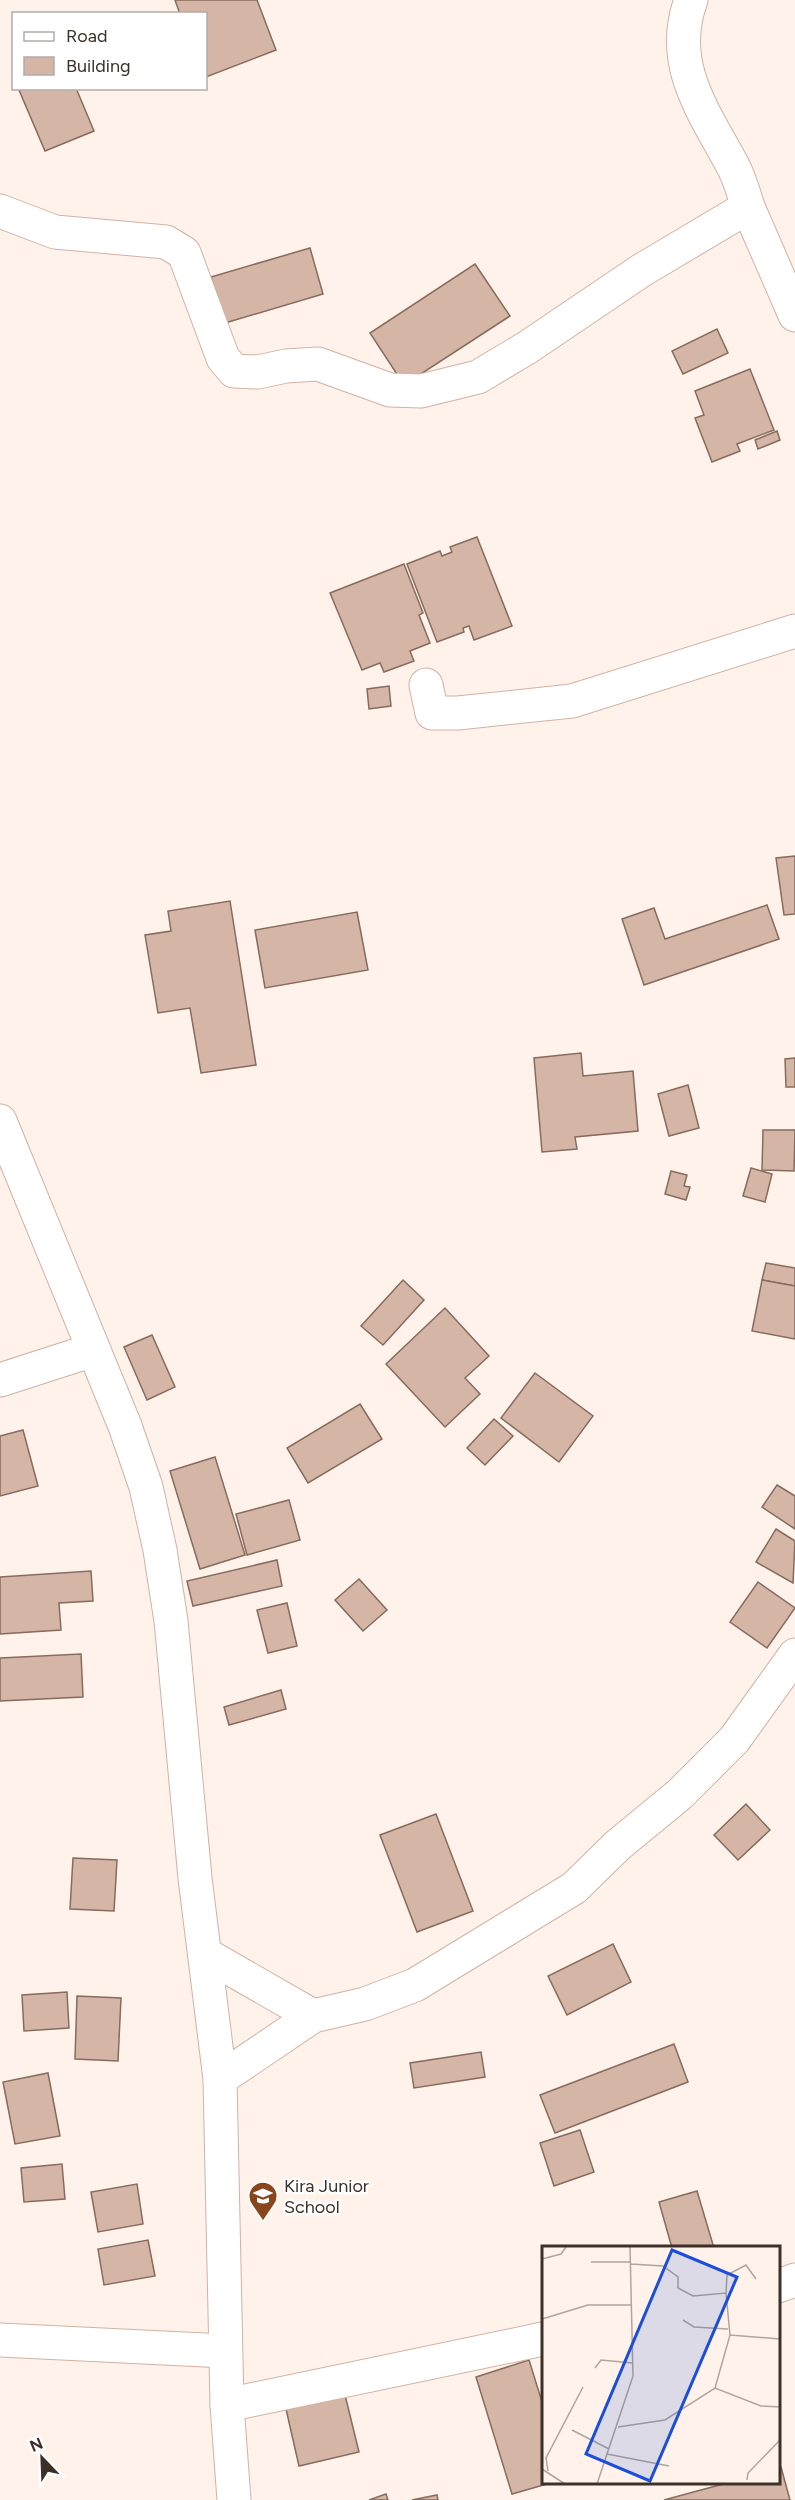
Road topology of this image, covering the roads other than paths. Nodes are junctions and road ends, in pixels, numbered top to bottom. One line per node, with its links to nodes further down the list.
1 (691, 0): 2 (street)
2 (748, 207): 3 (street); 4 (street)
3 (0, 212)
4 (795, 315)
5 (795, 631): 6 (street)
6 (426, 685)
7 (0, 1121): 8 (street)
8 (93, 1350): 9 (street); 11 (street)
9 (0, 1380)
10 (795, 1655): 12 (street)
11 (205, 1954): 12 (street); 13 (street)
12 (313, 2016): 13 (street)
13 (220, 2079): 18 (street)
14 (795, 2280): 15 (street)
15 (780, 2285)
16 (542, 2339): 19 (street)
17 (0, 2340): 18 (street)
18 (225, 2351): 19 (street)
19 (227, 2405): 20 (street)
20 (234, 2500)

